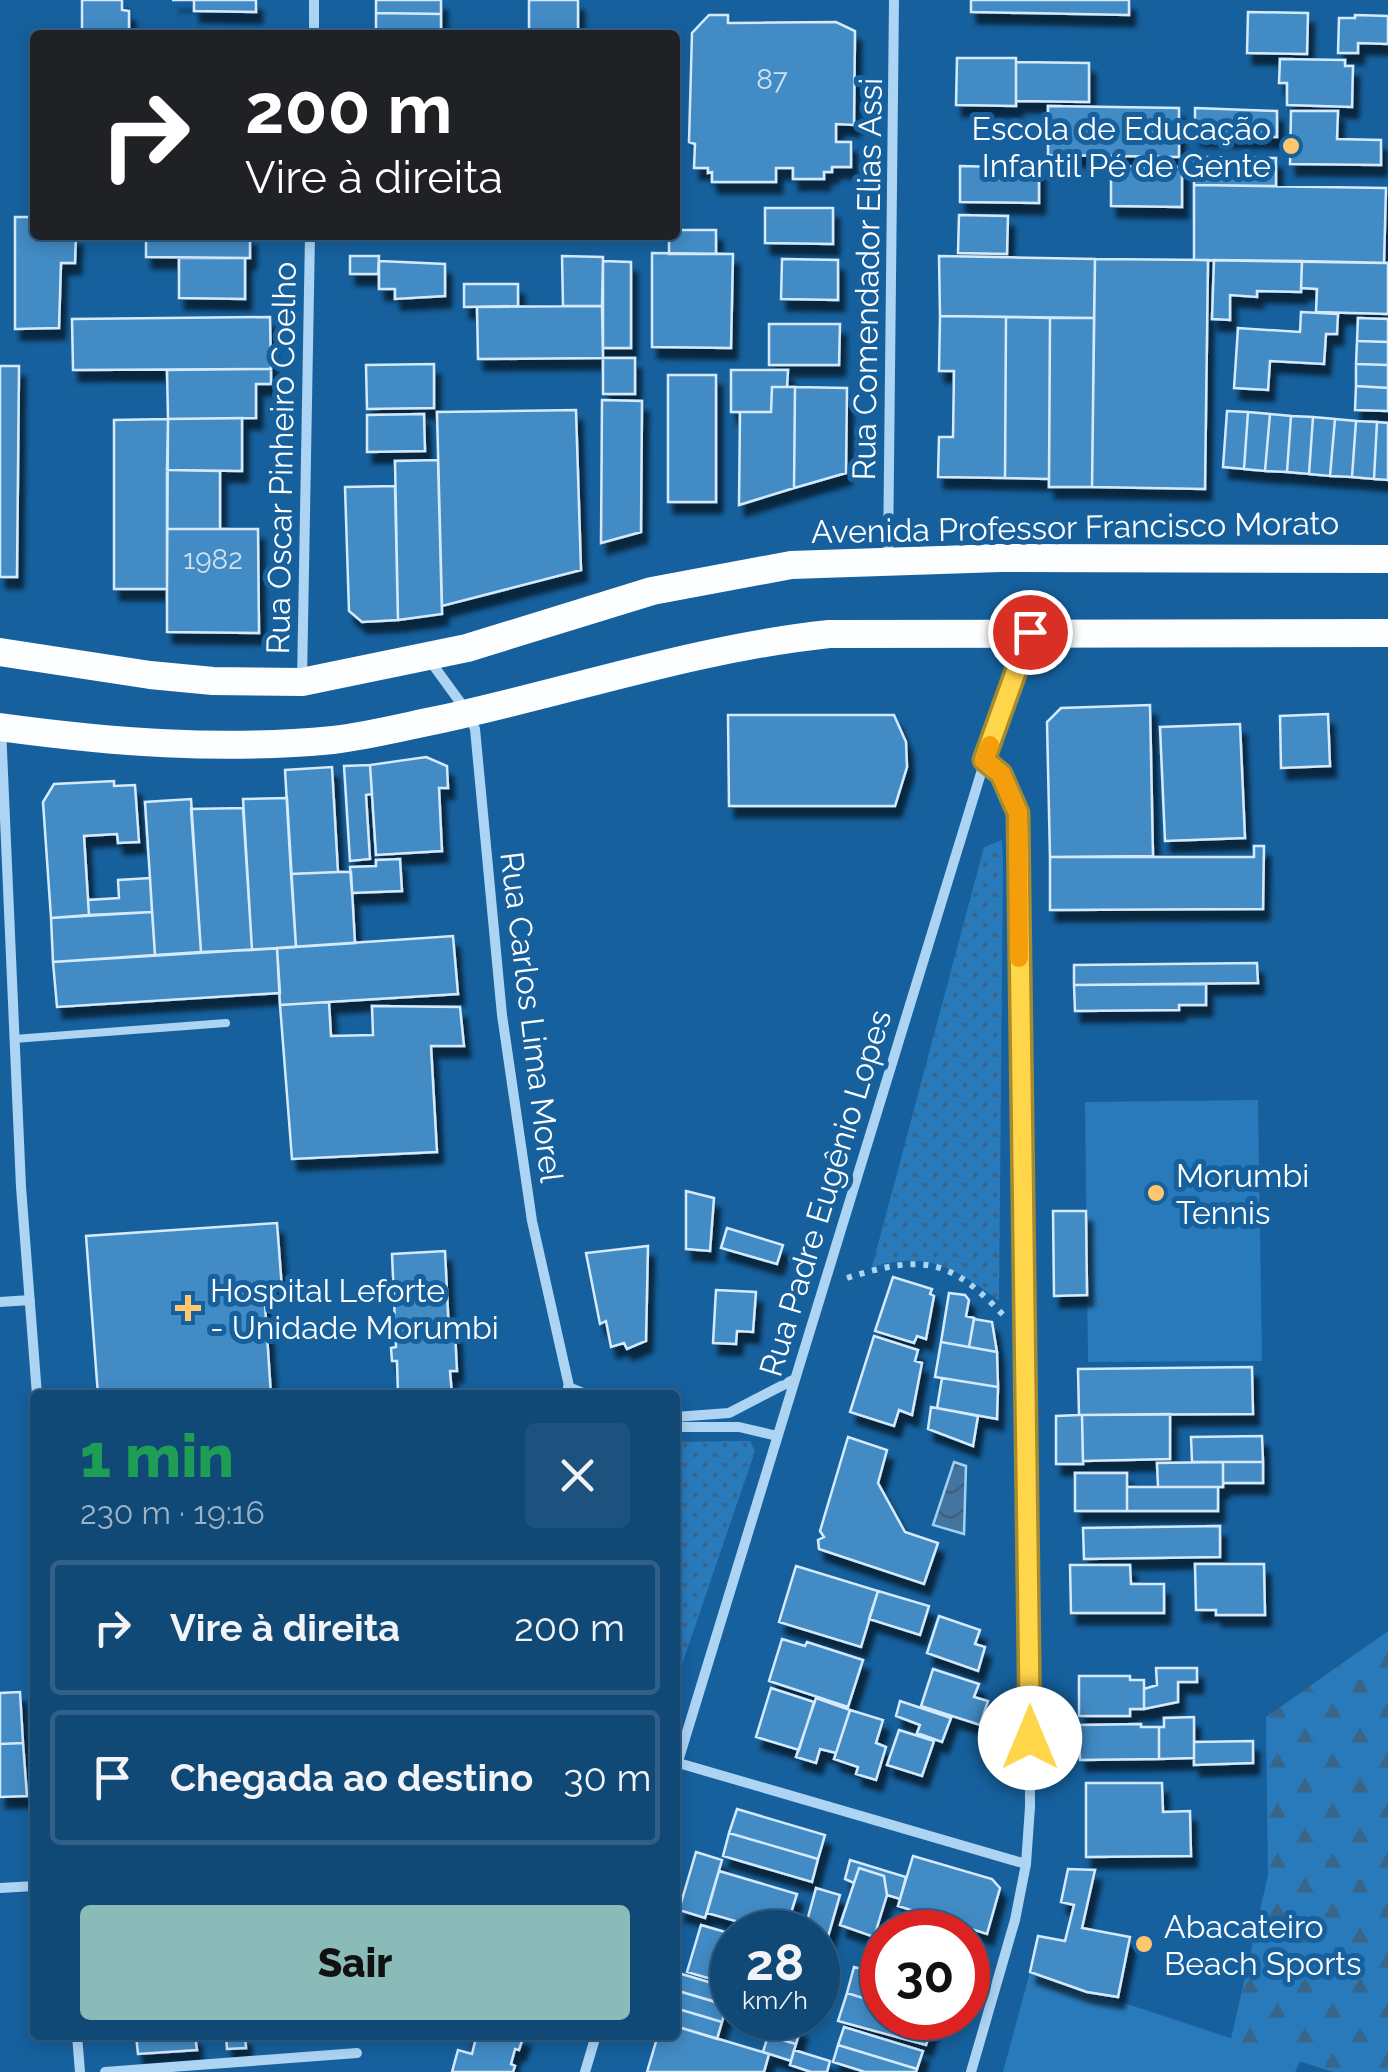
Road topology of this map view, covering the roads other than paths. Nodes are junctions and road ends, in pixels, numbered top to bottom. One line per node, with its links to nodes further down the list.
1 (314, 0): 3 (street)
2 (894, 0): 5 (street, Rua Comendador Elias Assi)
3 (314, 30)
4 (310, 240): 11 (street, Rua Oscar Pinheiro Coelho)
5 (888, 559): 6 (highway, Avenida Professor Francisco Morato); 10 (highway, Avenida Professor Francisco Morato)
6 (1388, 559)
7 (1030, 632): 8 (highway); 12 (highway); 14 (street, Rua Padre Eugênio Lopes)
8 (1388, 633)
9 (0, 652): 11 (highway, Avenida Professor Francisco Morato)
10 (427, 657): 11 (highway, Avenida Professor Francisco Morato); 12 (street, Rua Carlos Lima Morel)
11 (302, 682)
12 (468, 713): 13 (highway); 21 (street, Rua Carlos Lima Morel)
13 (0, 727): 16 (street)
14 (984, 760): 19 (street, Rua Padre Eugênio Lopes); 29 (street)
15 (226, 1023): 16 (lane)
16 (14, 1039): 17 (street)
17 (30, 1300): 18 (street); 20 (street)
18 (0, 1302)
19 (794, 1380): 22 (street); 24 (street, Rua Padre Eugênio Lopes)
20 (37, 1390)
21 (570, 1390)
22 (680, 1417)
23 (680, 1427): 24 (street)
24 (777, 1436): 26 (street, Rua Padre Eugênio Lopes)
25 (680, 1734): 26 (street)
26 (685, 1739): 27 (street, Rua Padre Eugênio Lopes)
27 (680, 1753)
28 (680, 1766): 29 (street)
29 (1026, 1864): 38 (street)
30 (30, 1886): 31 (street)
31 (0, 1888)
32 (77, 2040): 35 (street)
33 (595, 2040): 37 (street)
34 (357, 2053): 36 (street)
35 (80, 2072)
36 (106, 2072)
37 (585, 2072)
38 (970, 2072)

